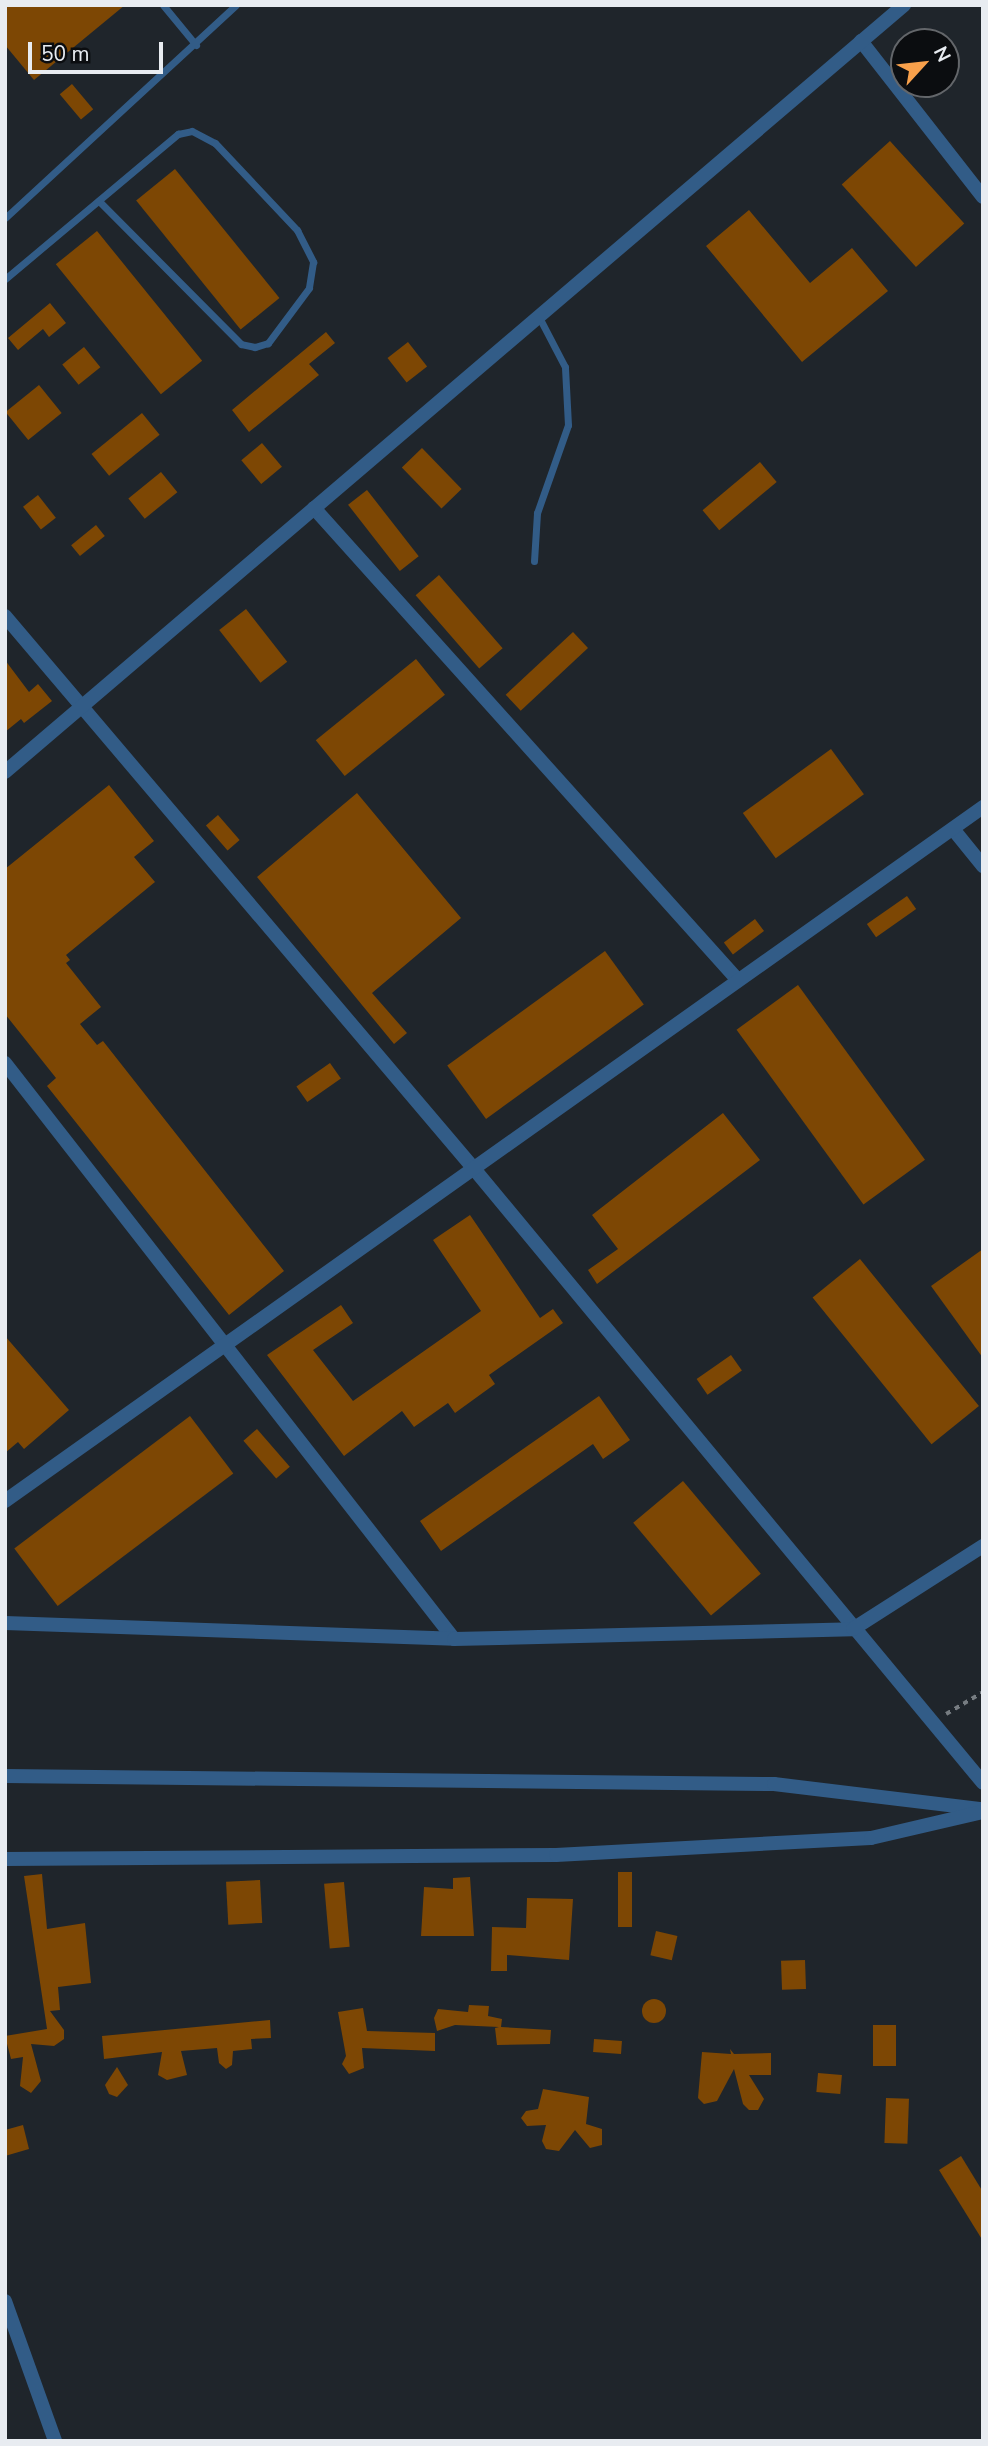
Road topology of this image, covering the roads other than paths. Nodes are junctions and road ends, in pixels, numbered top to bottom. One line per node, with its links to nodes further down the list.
1 (163, 5): 5 (lane)
2 (236, 5): 5 (lane)
3 (904, 5): 4 (street)
4 (861, 41): 6 (street); 10 (street)
5 (196, 45): 8 (lane)
6 (983, 197)
7 (99, 201): 7 (lane); 9 (lane)
8 (5, 218)
9 (5, 279)
10 (539, 316): 11 (street); 12 (lane)
11 (314, 508): 14 (street); 19 (street)
12 (534, 561)
13 (5, 616): 14 (street)
14 (81, 709): 15 (street); 21 (street)
15 (5, 772)
16 (983, 807): 17 (street)
17 (953, 829): 18 (street); 19 (street)
18 (983, 866)
19 (736, 978): 21 (street)
20 (5, 1063): 22 (street)
21 (475, 1170): 22 (street); 26 (street)
22 (228, 1345): 23 (street); 27 (street)
23 (5, 1501)
24 (983, 1546): 26 (street)
25 (5, 1623): 27 (street)
26 (853, 1629): 27 (street); 29 (street)
27 (454, 1639)
28 (5, 1776): 30 (street)
29 (983, 1783)
30 (983, 1811): 31 (street)
31 (5, 1859)
32 (5, 2301): 33 (street)
33 (55, 2441)

